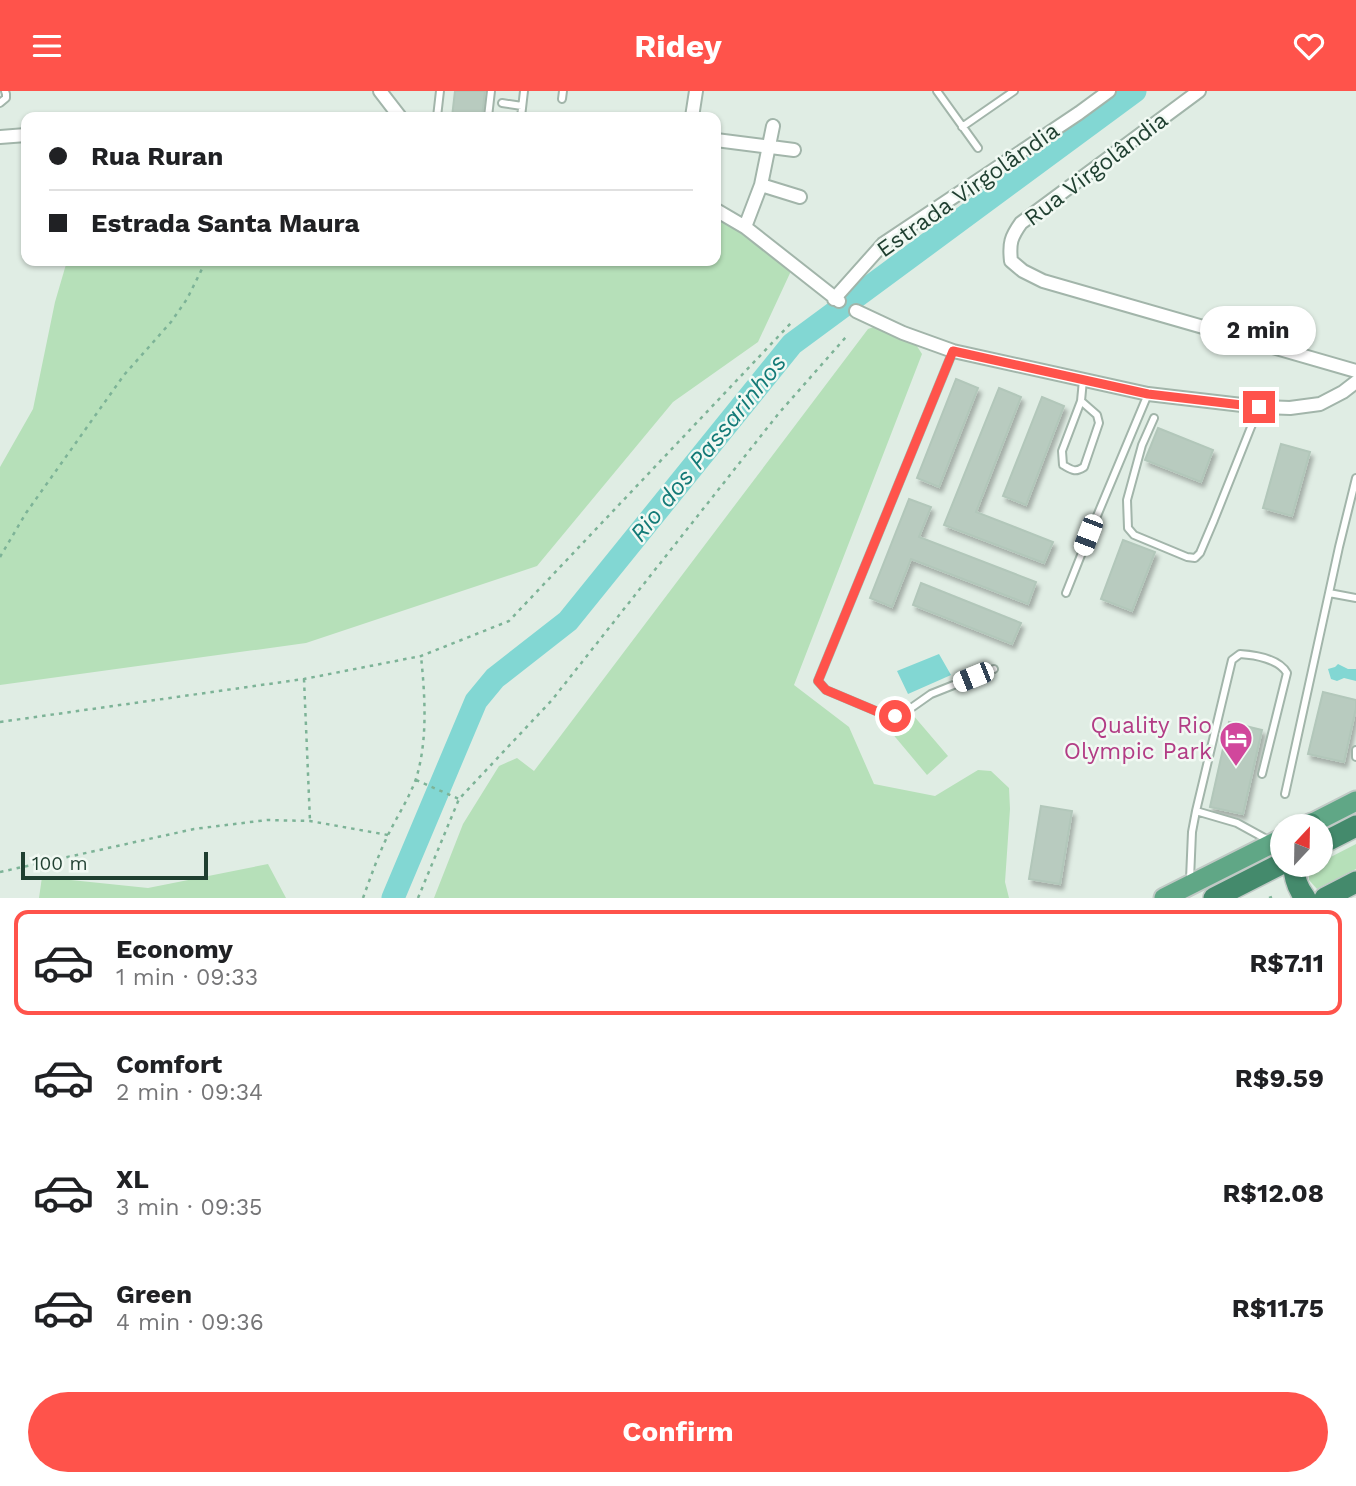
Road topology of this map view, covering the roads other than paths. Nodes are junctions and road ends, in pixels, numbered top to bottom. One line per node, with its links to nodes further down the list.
1 (5, 91): 13 (lane)
2 (380, 91): 16 (street)
3 (440, 91): 17 (lane)
4 (491, 91): 18 (lane)
5 (524, 91): 15 (lane)
6 (563, 91): 12 (lane)
7 (696, 91): 20 (street)
8 (937, 91): 22 (lane)
9 (1014, 91): 22 (lane)
10 (1110, 91): 32 (street, Estrada Virgolândia)
11 (1199, 91): 35 (street, Rua Virgolândia)
12 (562, 100)
13 (0, 103)
14 (502, 103): 15 (lane)
15 (522, 106): 19 (lane)
16 (396, 112)
17 (438, 112)
18 (489, 112)
19 (521, 112)
20 (693, 112)
21 (773, 126): 26 (street)
22 (962, 127): 27 (lane)
23 (21, 135): 24 (street)
24 (0, 137)
25 (721, 141): 26 (street)
26 (770, 146): 28 (street); 29 (street)
27 (978, 148)
28 (794, 150)
29 (761, 185): 30 (street); 32 (street)
30 (800, 197)
31 (721, 213): 32 (street)
32 (745, 227)
33 (856, 311): 34 (street)
34 (953, 351): 36 (street); 46 (lane)
35 (1356, 371)
36 (1083, 380): 38 (street); 39 (lane)
37 (1356, 382): 40 (street)
38 (1148, 394): 40 (street); 43 (lane)
39 (1081, 401): 39 (lane)
40 (1259, 407): 41 (lane)
41 (1154, 418)
42 (1356, 478): 44 (lane)
43 (1066, 593)
44 (1329, 593): 45 (lane); 50 (lane)
45 (1356, 598)
46 (994, 669)
47 (1356, 750): 48 (lane)
48 (1356, 757)
49 (1262, 774): 52 (lane)
50 (1285, 795)
51 (1356, 801): 53 (main road)
52 (1196, 811): 55 (lane); 61 (lane)
53 (1331, 814)
54 (1356, 826): 56 (highway)
55 (1270, 837)
56 (1334, 837)
57 (1270, 844): 61 (main road)
58 (1270, 875): 64 (highway)
59 (1294, 877): 62 (highway)
60 (1356, 882): 62 (highway)
61 (1189, 885): 63 (main road)
62 (1311, 897)
63 (1164, 898)
64 (1214, 898)

